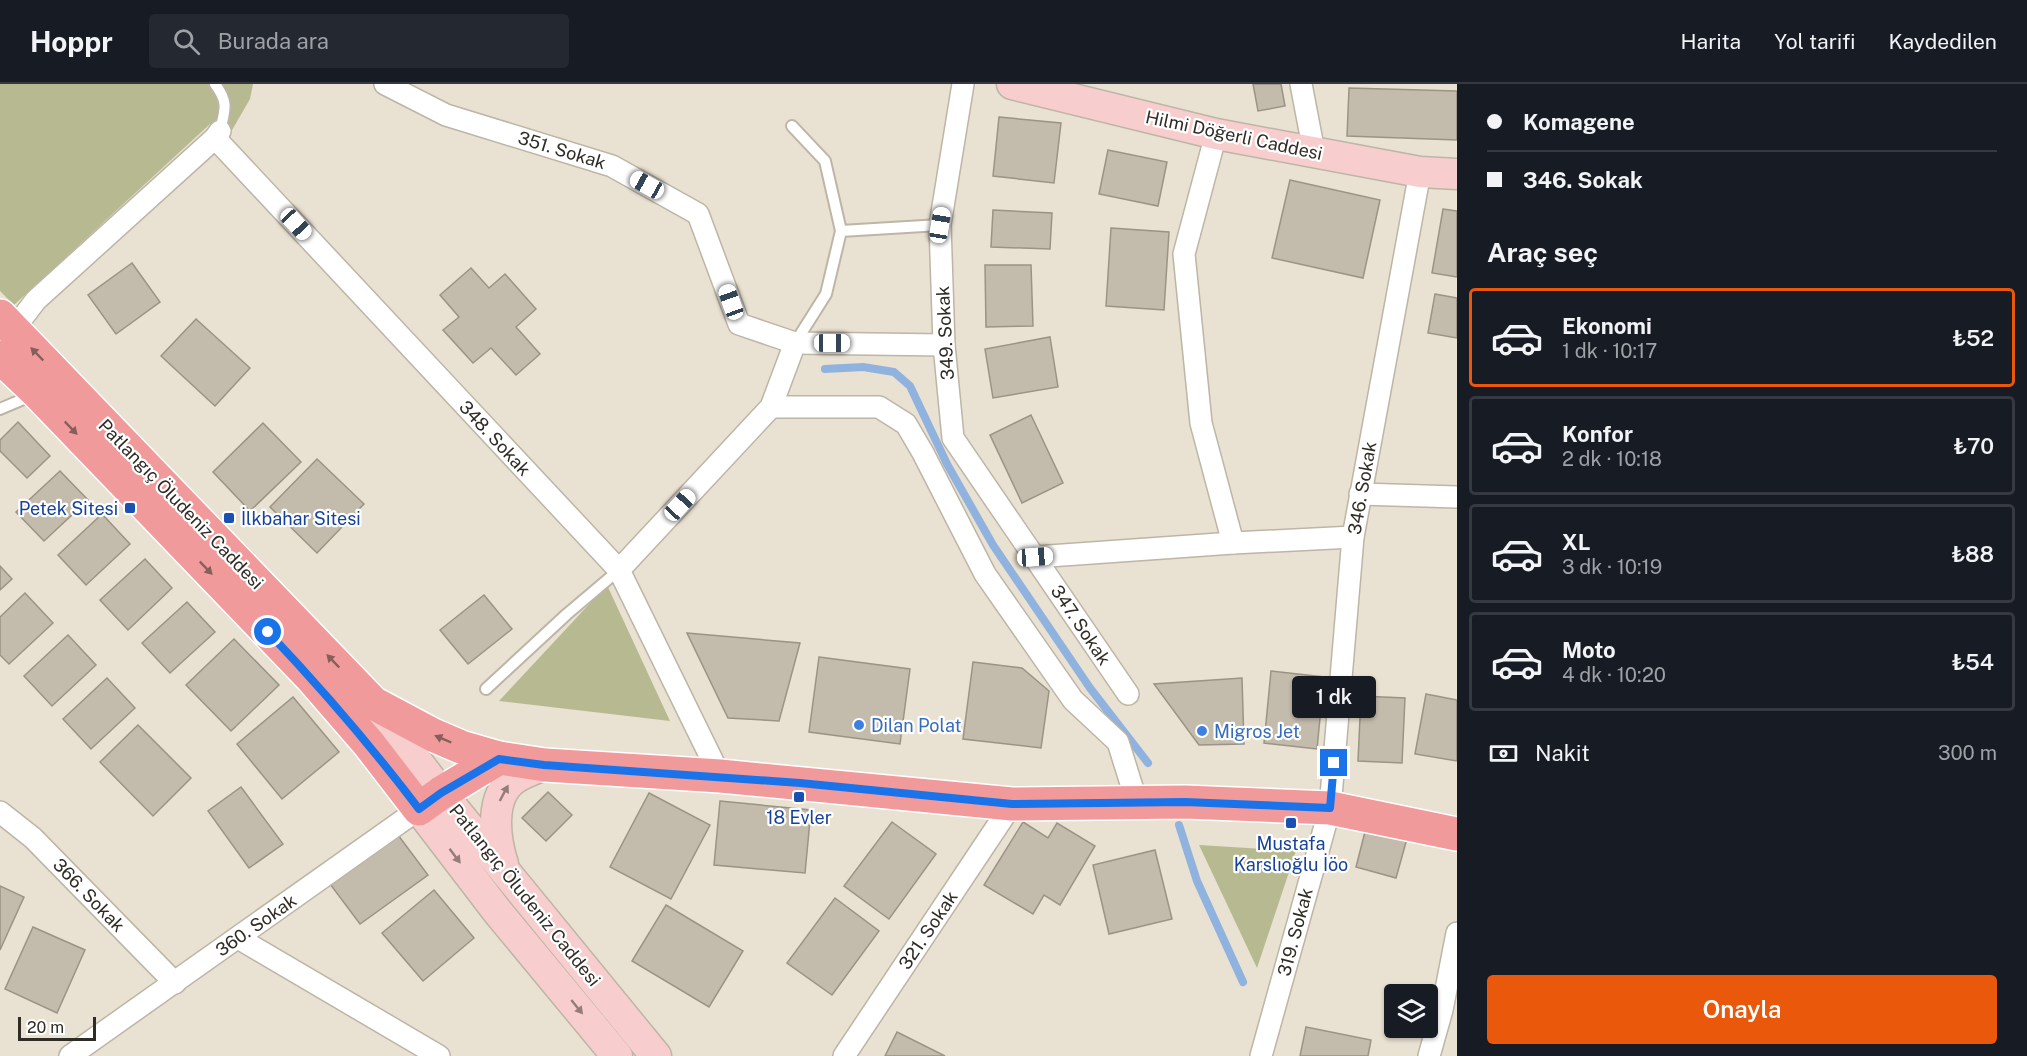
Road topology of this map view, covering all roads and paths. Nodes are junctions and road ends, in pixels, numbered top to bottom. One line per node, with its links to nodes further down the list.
1 (215, 84): 7 (lane)
2 (385, 84): 15 (street, 351. Sokak)
3 (963, 84): 12 (street, 349. Sokak)
4 (1012, 84): 8 (main road, Hilmi Döğerli Caddesi)
5 (1301, 84): 9 (street)
6 (792, 126): 13 (lane)
7 (218, 134): 14 (street); 25 (street, 348. Sokak)
8 (1216, 134): 9 (main road, Hilmi Döğerli Caddesi); 23 (street)
9 (1314, 152): 10 (main road, Hilmi Döğerli Caddesi)
10 (1420, 172): 11 (main road, Hilmi Döğerli Caddesi); 20 (street, 346. Sokak)
11 (1457, 174)
12 (940, 225): 13 (lane); 16 (street, 349. Sokak)
13 (841, 231): 15 (lane)
14 (4, 334): 17 (main road, Patlangıç Öludeniz Caddesi); 28 (main road, Patlangıç Öludeniz Caddesi, one-way to 14)
15 (795, 343): 16 (street, 351. Sokak); 18 (street)
16 (944, 345): 24 (street, 349. Sokak)
17 (38, 393): 19 (lane); 32 (main road, Patlangıç Öludeniz Caddesi, one-way to 32)
18 (771, 407): 25 (street); 33 (street)
19 (0, 409)
20 (1360, 494): 21 (street); 22 (street, 346. Sokak)
21 (1457, 496)
22 (1353, 537): 23 (street); 35 (street, 346. Sokak)
23 (1233, 543): 24 (street)
24 (1035, 557): 27 (street, 347. Sokak)
25 (619, 570): 26 (lane); 31 (street, 348. Sokak)
26 (486, 689)
27 (1128, 694)
28 (373, 703): 29 (main road, one-way to 28); 32 (main road, Patlangıç Öludeniz Caddesi)
29 (499, 759): 30 (main road); 32 (main road)
30 (544, 765): 31 (main road); 38 (main road, one-way to 30)
31 (720, 776): 34 (main road)
32 (430, 801): 38 (main road, Patlangıç Öludeniz Caddesi); 40 (street, 360. Sokak); 45 (main road, Patlangıç Öludeniz Caddesi, one-way to 45)
33 (1137, 803): 34 (main road); 35 (main road)
34 (1012, 804): 47 (street, 321. Sokak)
35 (1330, 808): 37 (main road); 48 (street, 319. Sokak)
36 (0, 812): 41 (street, 366. Sokak)
37 (1457, 834)
38 (504, 870): 46 (main road, Patlangıç Öludeniz Caddesi)
39 (1457, 933): 42 (street)
40 (238, 938): 41 (street, 360. Sokak); 44 (street)
41 (175, 983): 43 (street, 360. Sokak)
42 (1450, 1012): 49 (street)
43 (70, 1056)
44 (439, 1056)
45 (617, 1056)
46 (657, 1056)
47 (844, 1056)
48 (1261, 1056)
49 (1429, 1056)

